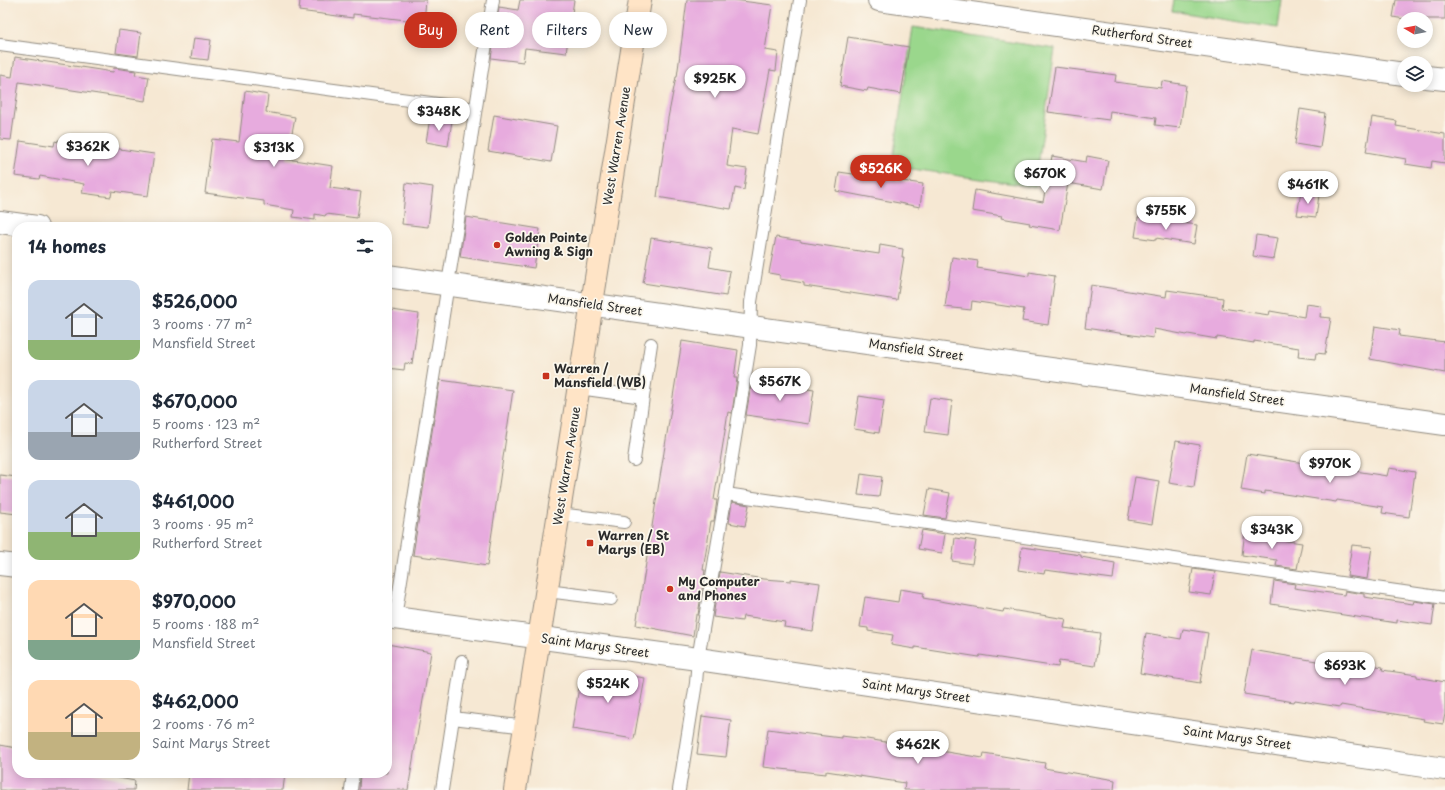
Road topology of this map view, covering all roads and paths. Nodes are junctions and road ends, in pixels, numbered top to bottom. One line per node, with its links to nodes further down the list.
1 (492, 0): 9 (lane)
2 (640, 0): 14 (main road, West Warren Avenue)
3 (800, 0): 15 (lane)
4 (879, 0): 6 (street, Rutherford Street)
5 (0, 44): 9 (lane)
6 (1397, 73)
7 (1433, 78): 8 (street)
8 (1445, 80)
9 (475, 109): 13 (lane)
10 (0, 222): 11 (street)
11 (12, 224)
12 (392, 277): 13 (street, Mansfield Street)
13 (448, 284): 14 (street, Mansfield Street); 29 (lane)
14 (592, 304): 15 (street, Mansfield Street); 17 (main road, West Warren Avenue)
15 (751, 326): 19 (street, Mansfield Street); 21 (lane)
16 (651, 344): 18 (lane)
17 (579, 388): 18 (lane); 22 (main road, West Warren Avenue)
18 (642, 397): 20 (lane)
19 (1445, 424)
20 (634, 460)
21 (726, 494): 27 (lane); 32 (lane)
22 (559, 514): 23 (lane); 26 (main road, West Warren Avenue)
23 (624, 522)
24 (0, 564): 25 (street)
25 (12, 565)
26 (547, 591): 28 (lane); 31 (main road, West Warren Avenue)
27 (1445, 598)
28 (611, 599)
29 (392, 612)
30 (392, 618): 31 (street, Saint Marys Street)
31 (540, 638): 32 (street, Saint Marys Street); 35 (main road, West Warren Avenue)
32 (698, 659): 36 (street, Saint Marys Street); 41 (lane)
33 (462, 661): 34 (lane)
34 (454, 718): 35 (lane); 39 (lane)
35 (526, 727): 40 (main road, West Warren Avenue)
36 (1445, 769)
37 (352, 778): 38 (lane)
38 (350, 790)
39 (442, 790)
40 (516, 790)
41 (679, 790)

